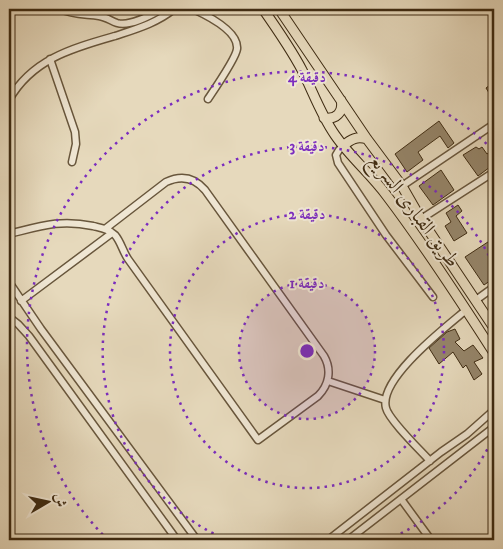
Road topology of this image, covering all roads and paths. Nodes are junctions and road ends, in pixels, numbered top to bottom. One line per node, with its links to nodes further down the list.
1 (60, 9): 2 (street)
2 (162, 9)
3 (174, 9): 7 (street)
4 (193, 9): 8 (street)
5 (264, 9): 11 (highway, طريق القبارى السريع)
6 (279, 9): 10 (highway, طريق القبارى السريع)
7 (50, 59): 9 (street); 15 (street)
8 (208, 99)
9 (9, 100)
10 (341, 100): 11 (highway); 13 (highway, طريق القبارى السريع)
11 (324, 118): 14 (highway, طريق القبارى السريع)
12 (494, 124): 17 (street)
13 (367, 138): 14 (highway); 17 (highway, طريق القبارى السريع)
14 (343, 146): 23 (street); 26 (highway, طريق القبارى السريع)
15 (72, 162)
16 (494, 172): 18 (street)
17 (402, 186): 18 (highway, طريق القبارى السريع)
18 (421, 219): 24 (highway, طريق القبارى السريع)
19 (109, 231): 20 (street); 25 (street); 30 (street); 30 (street)
20 (9, 234)
21 (9, 282): 25 (street)
22 (494, 287): 24 (street)
23 (433, 297)
24 (476, 300): 28 (highway, طريق القبارى السريع)
25 (21, 301): 38 (street)
26 (466, 310): 29 (highway, طريق القبارى السريع); 31 (street)
27 (9, 316): 36 (street)
28 (494, 328)
29 (494, 353)
30 (328, 381): 31 (street)
31 (385, 400): 34 (street)
32 (494, 410): 34 (street)
33 (494, 427): 35 (street)
34 (430, 461): 39 (street)
35 (401, 499): 40 (street); 41 (street)
36 (176, 539): 37 (street)
37 (166, 540)
38 (197, 540)
39 (328, 540)
40 (348, 540)
41 (431, 540)

